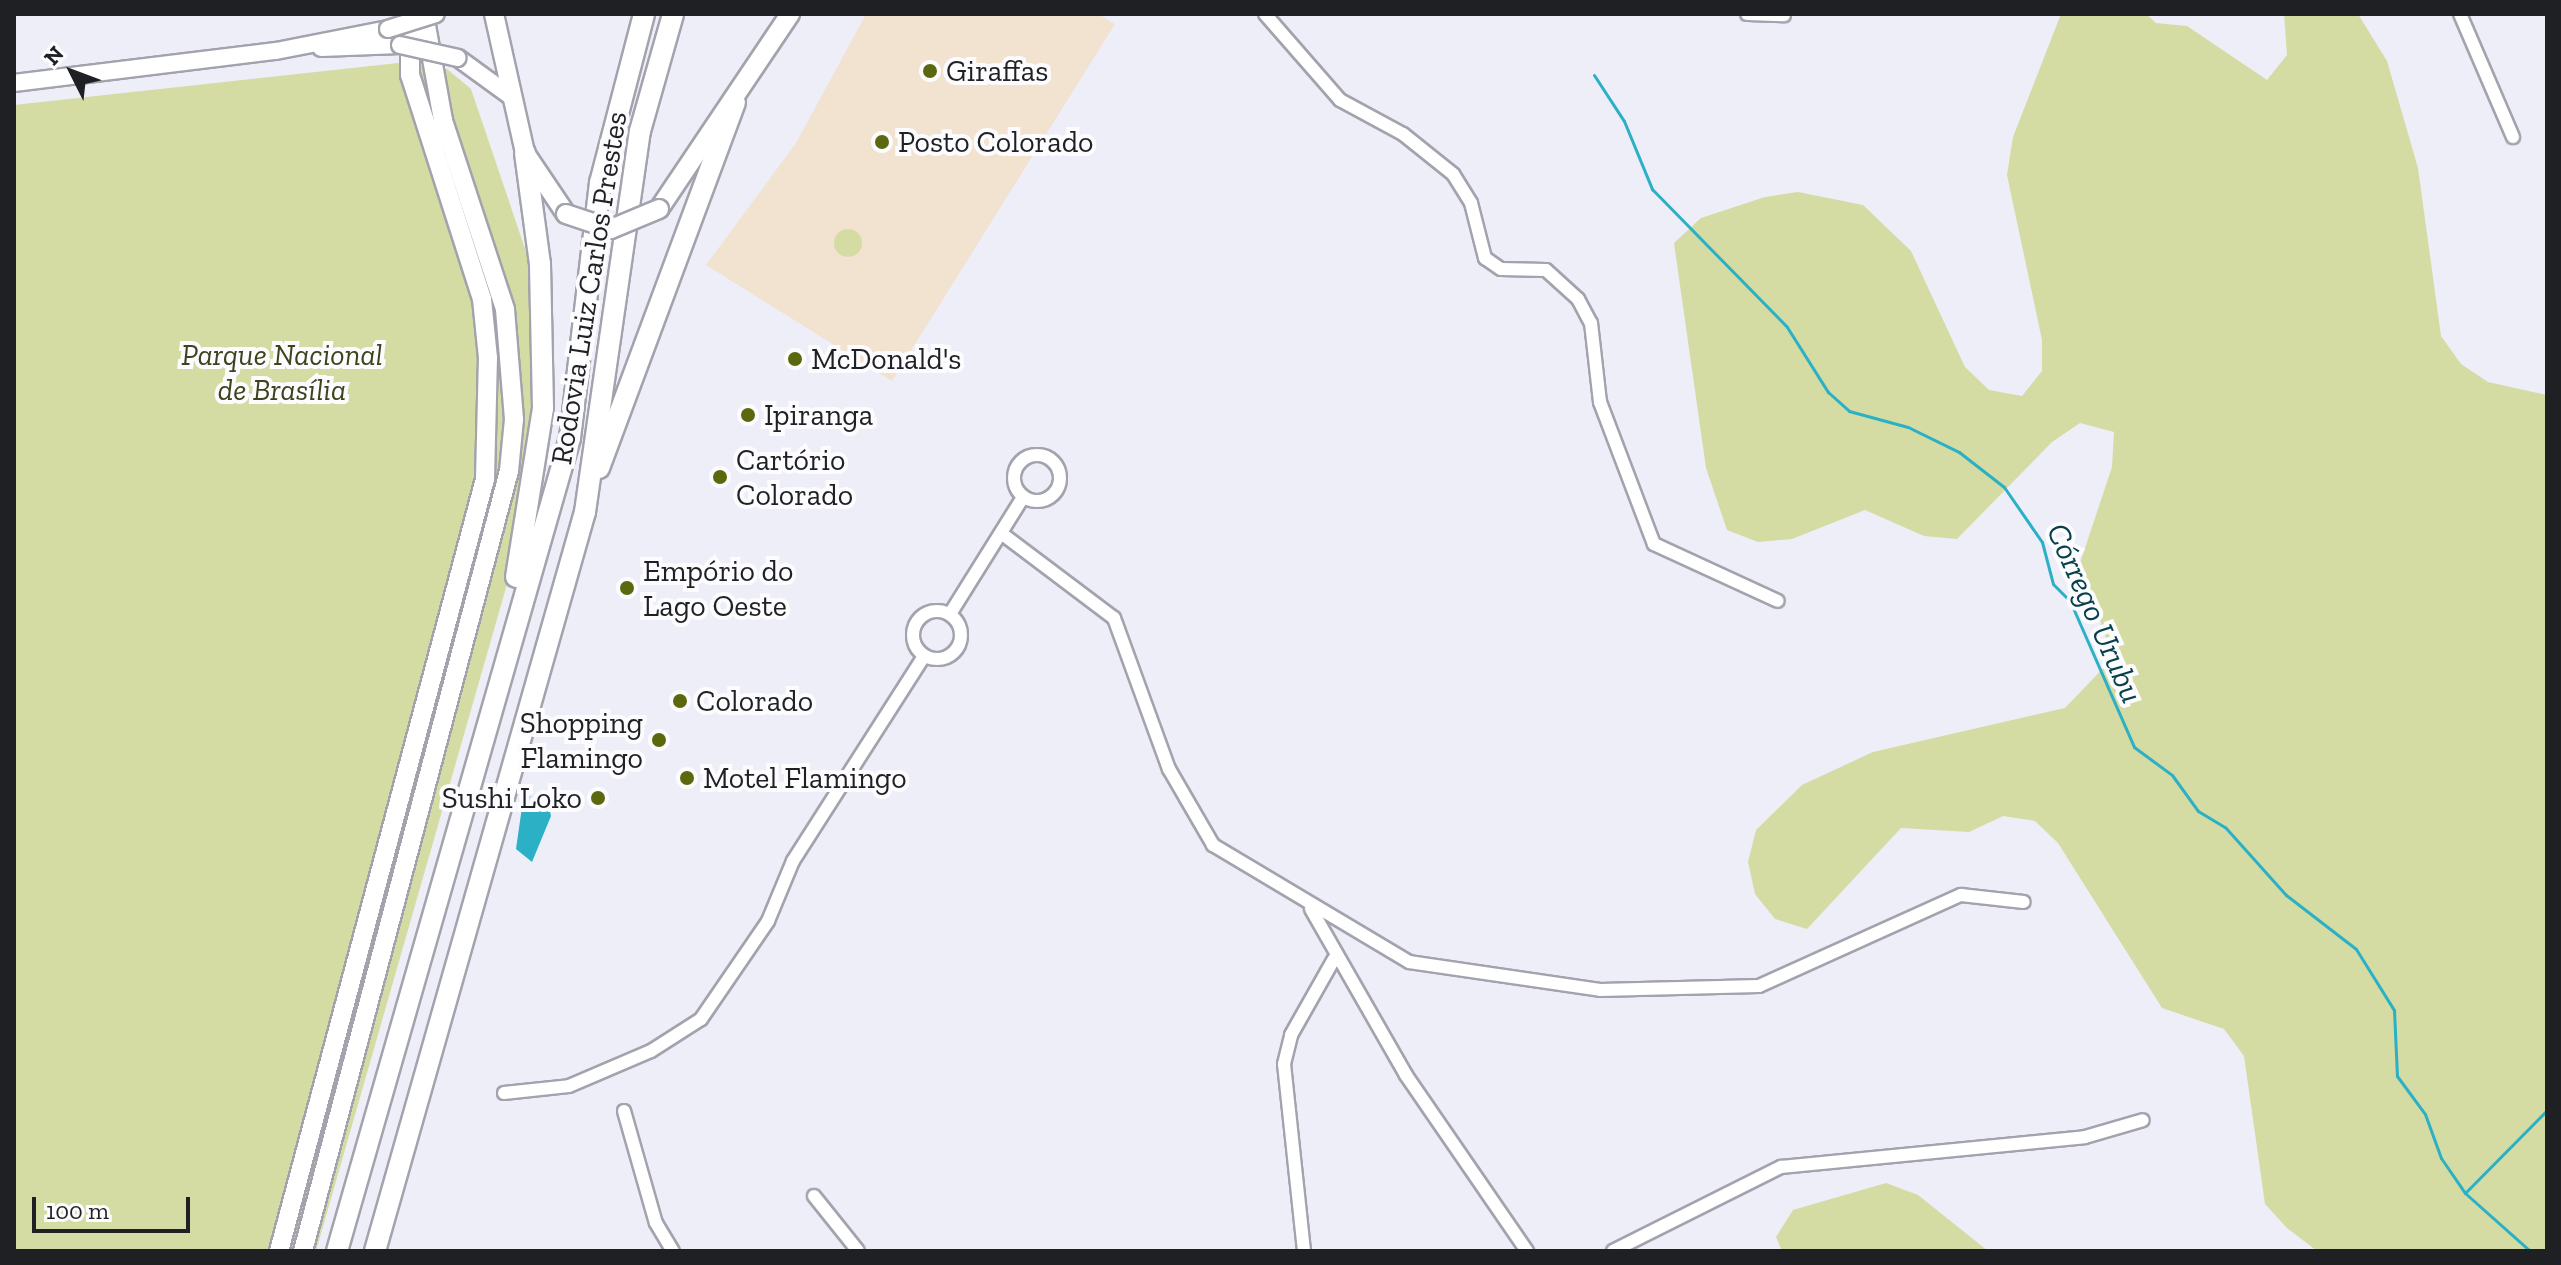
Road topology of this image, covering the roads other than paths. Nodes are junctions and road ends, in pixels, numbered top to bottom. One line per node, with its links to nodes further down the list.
1 (410, 14): 35 (main road)
2 (424, 14): 36 (main road)
3 (436, 14): 14 (main road, bridge)
4 (494, 14): 16 (main road)
5 (501, 14): 20 (main road)
6 (644, 14): 26 (highway, Rodovia Luiz Carlos Prestes)
7 (673, 14): 21 (highway, Rodovia Luiz Carlos Prestes)
8 (797, 14): 13 (main road)
9 (1265, 14): 24 (street)
10 (1747, 14): 12 (street)
11 (2460, 14): 18 (street)
12 (1784, 15)
13 (786, 20): 17 (main road)
14 (307, 45): 15 (main road); 16 (main road, bridge)
15 (14, 83)
16 (509, 95): 19 (main road)
17 (735, 103): 20 (main road, bridge); 21 (highway)
18 (2513, 137)
19 (525, 153): 20 (main road); 26 (highway)
20 (566, 210)
21 (589, 494): 38 (highway)
22 (1023, 497): 23 (street)
23 (1001, 533): 25 (street); 29 (street)
24 (1778, 601)
25 (950, 614): 27 (street); 27 (street)
26 (506, 654): 37 (highway)
27 (924, 656): 31 (street)
28 (2024, 902): 29 (street)
29 (1311, 908): 30 (street)
30 (1334, 959): 41 (street); 42 (street)
31 (504, 1093)
32 (624, 1111): 39 (street)
33 (2143, 1120): 43 (street)
34 (814, 1196): 40 (street)
35 (279, 1251)
36 (303, 1251)
37 (337, 1251)
38 (375, 1251)
39 (673, 1251)
40 (858, 1251)
41 (1304, 1251)
42 (1527, 1251)
43 (1613, 1251)

